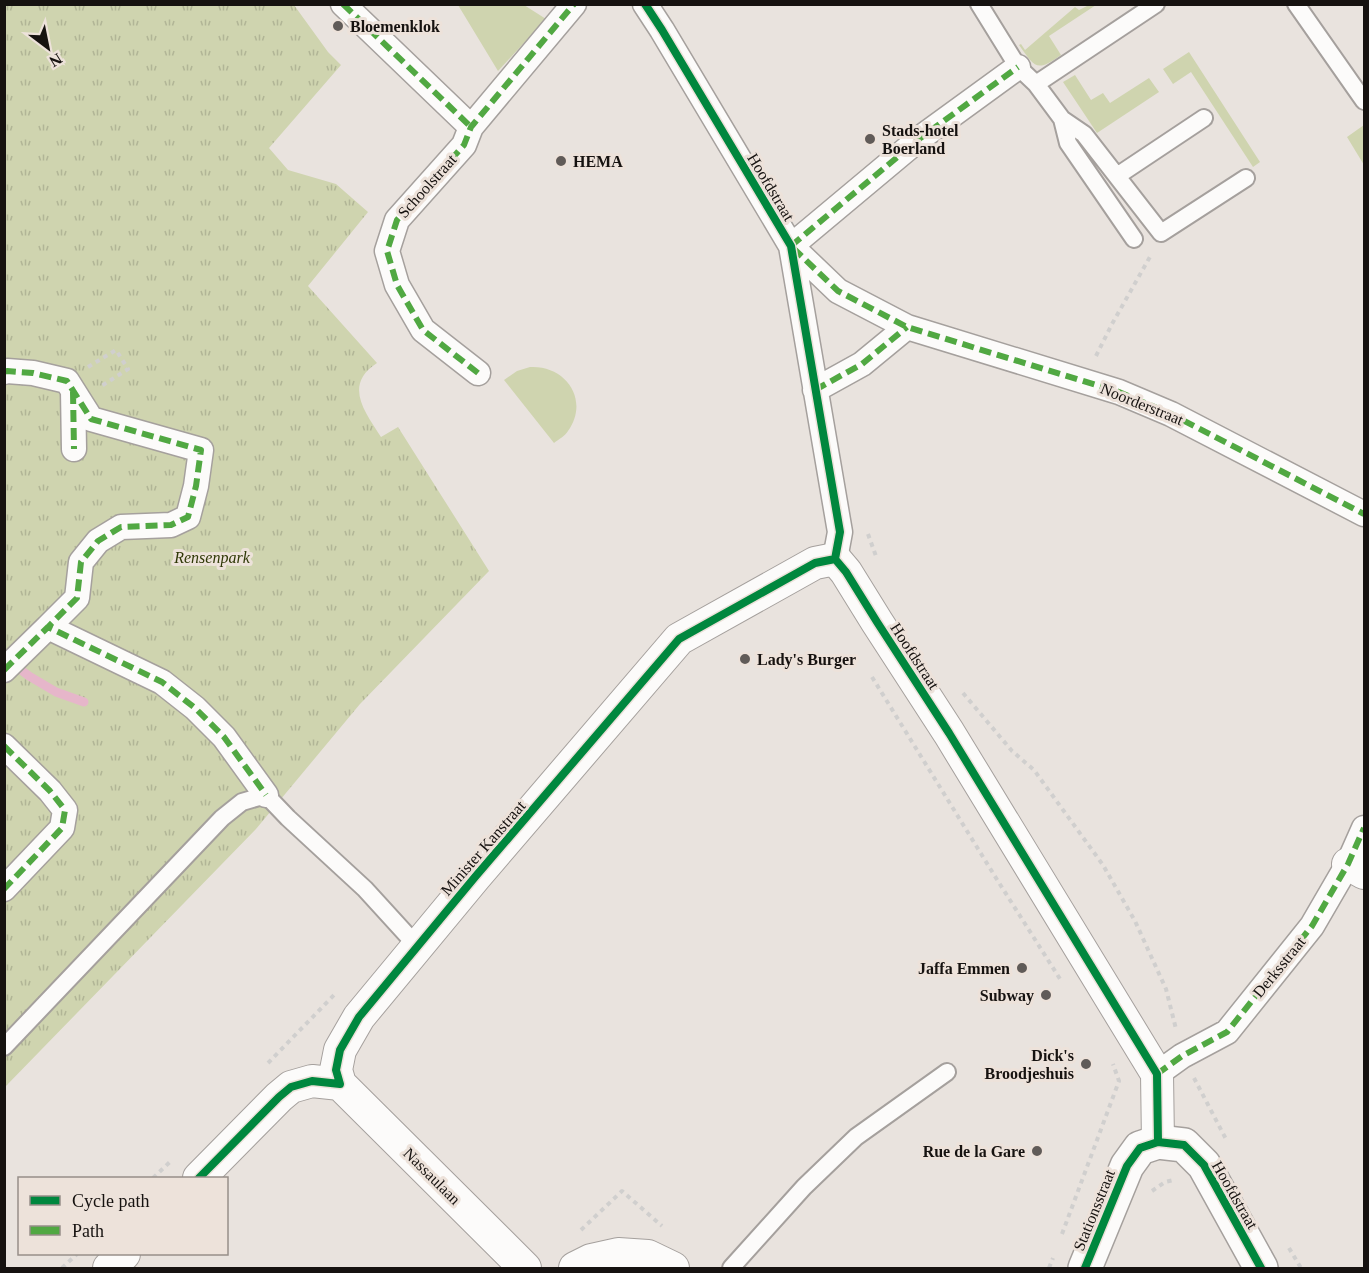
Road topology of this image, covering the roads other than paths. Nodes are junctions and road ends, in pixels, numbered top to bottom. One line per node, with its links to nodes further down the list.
1 (344, 4): 12 (street)
2 (574, 4): 12 (street, Schoolstraat)
3 (645, 4): 16 (street, Hoofdstraat)
4 (979, 4): 7 (lane)
5 (1156, 4): 8 (lane)
6 (1296, 4): 9 (lane)
7 (1018, 67): 8 (lane); 16 (street)
8 (1036, 84): 11 (lane)
9 (1365, 101)
10 (1204, 118): 13 (lane)
11 (1062, 119): 13 (lane); 15 (lane)
12 (471, 128): 19 (street, Schoolstraat)
13 (1117, 176): 14 (lane)
14 (1246, 178)
15 (1134, 239)
16 (791, 246): 17 (street, Noorderstraat); 21 (street, Hoofdstraat)
17 (907, 327): 21 (street); 23 (street, Noorderstraat)
18 (4, 372): 20 (street)
19 (478, 373)
20 (73, 390): 22 (street); 25 (street)
21 (815, 390): 24 (street, Hoofdstraat)
22 (74, 449)
23 (1365, 514)
24 (835, 559): 32 (street, Minister Kanstraat); 35 (street, Hoofdstraat)
25 (48, 627): 26 (street); 28 (street)
26 (12, 662)
27 (4, 746): 31 (street)
28 (266, 795): 32 (lane); 33 (lane)
29 (1365, 828): 30 (street, Derksstraat)
30 (1356, 868): 35 (street, Derksstraat)
31 (4, 889)
32 (417, 946): 36 (street, Minister Kanstraat)
33 (4, 1047)
34 (947, 1072): 44 (lane)
35 (1157, 1074): 37 (street)
36 (340, 1084): 38 (street); 41 (street, Nassaulaan)
37 (1158, 1142): 45 (main road, Stationsstraat); 46 (main road, Hoofdstraat)
38 (201, 1177)
39 (123, 1255): 40 (street)
40 (109, 1269)
41 (525, 1269)
42 (574, 1269): 43 (street)
43 (673, 1269)
44 (731, 1269)
45 (1085, 1269)
46 (1261, 1269)

